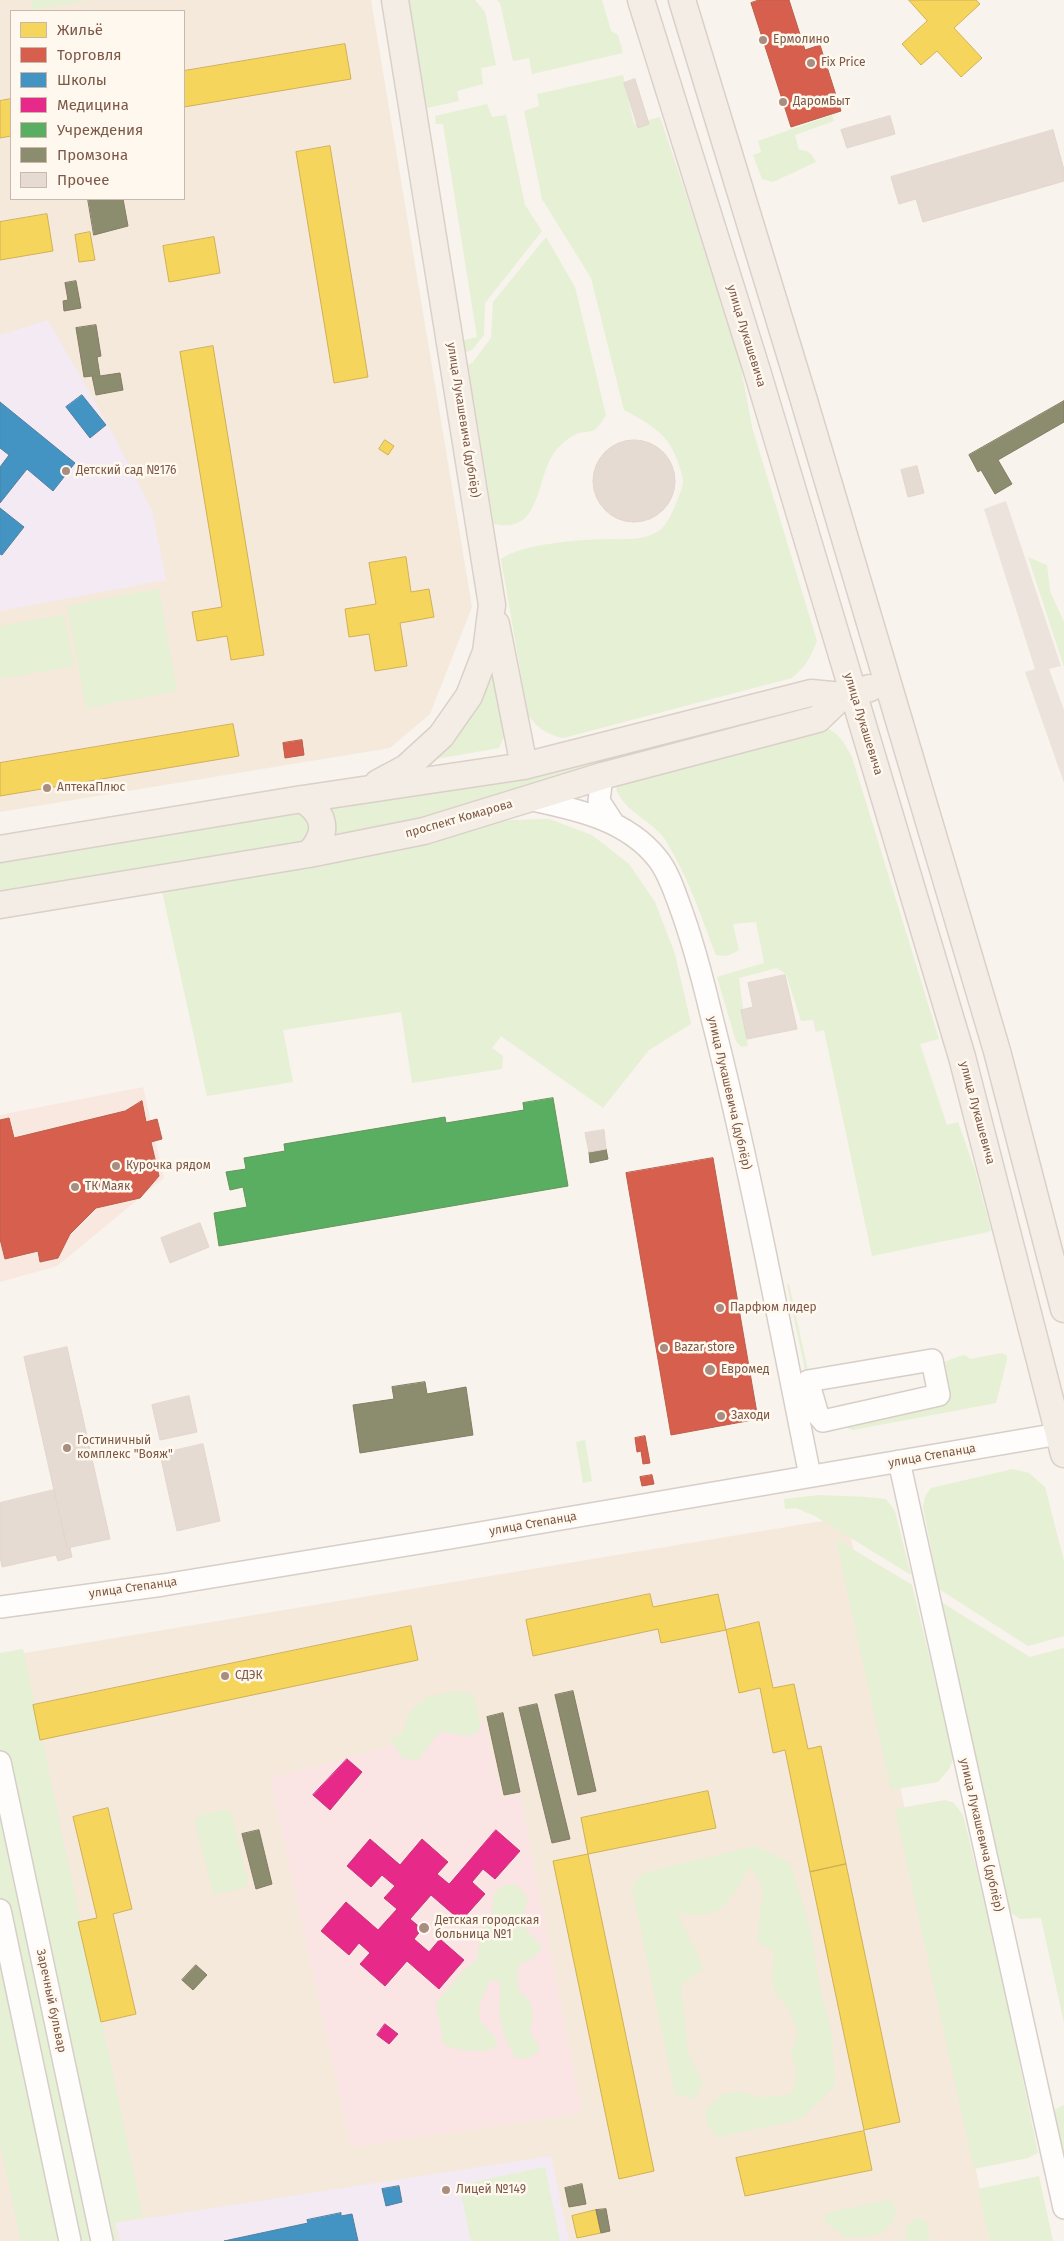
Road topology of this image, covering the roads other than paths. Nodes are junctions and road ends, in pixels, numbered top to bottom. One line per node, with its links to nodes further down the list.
1 (395, 0): 4 (main road, улица Лукашевича (дублёр))
2 (641, 0): 6 (main road, улица Лукашевича)
3 (682, 0): 5 (main road)
4 (492, 604): 7 (main road); 9 (main road, улица Лукашевича (дублёр))
5 (888, 683): 6 (main road, проспект Комарова); 16 (main road)
6 (848, 694): 7 (main road, проспект Комарова); 8 (main road, проспект Комарова); 18 (main road, улица Лукашевича)
7 (524, 766): 9 (main road, проспект Комарова)
8 (602, 776): 11 (main road, проспект Комарова); 12 (street)
9 (364, 790): 10 (main road, проспект Комарова)
10 (302, 799): 13 (main road, проспект Комарова); 14 (main road)
11 (528, 799): 12 (street, улица Лукашевича (дублёр)); 14 (main road, проспект Комарова)
12 (614, 824): 20 (street, улица Лукашевича (дублёр))
13 (0, 849)
14 (310, 854): 15 (main road, проспект Комарова)
15 (0, 905)
16 (1064, 1309)
17 (939, 1395): 17 (street)
18 (1063, 1441): 19 (street, улица Степанца)
19 (899, 1461): 20 (street, улица Степанца); 24 (street, улица Лукашевича (дублёр))
20 (810, 1476): 21 (street, улица Степанца)
21 (0, 1607)
22 (0, 1762): 26 (street, Заречный бульвар)
23 (0, 1910): 25 (street)
24 (1064, 2208)
25 (70, 2241)
26 (102, 2241)

